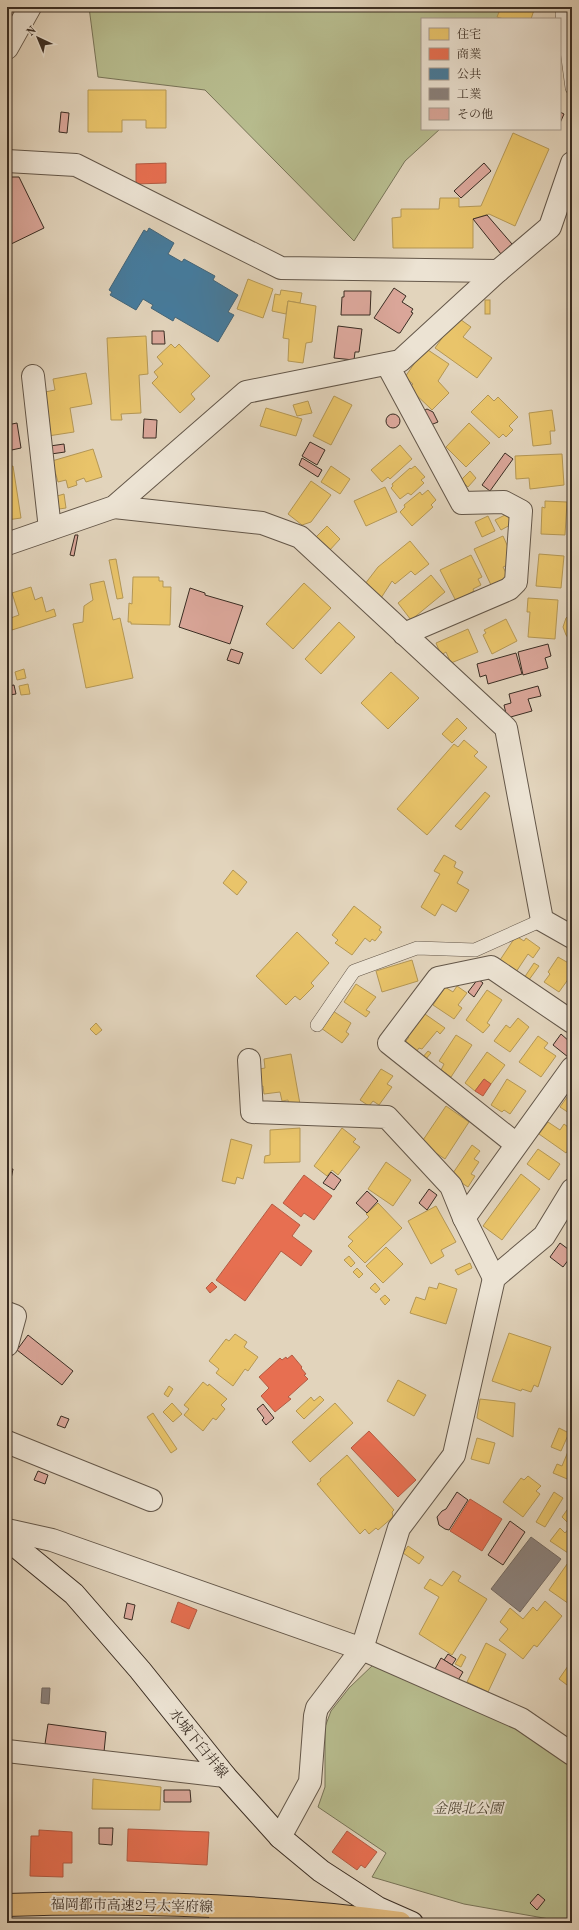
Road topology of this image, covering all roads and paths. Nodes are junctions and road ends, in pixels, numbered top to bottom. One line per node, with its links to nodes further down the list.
1 (30, 7): 3 (street)
2 (562, 14): 4 (lane)
3 (7, 48)
4 (572, 88)
5 (7, 161): 7 (street)
6 (572, 163): 7 (street)
7 (498, 271): 8 (street)
8 (387, 364): 10 (street); 13 (street)
9 (33, 376): 11 (street)
10 (114, 507): 11 (street); 13 (street)
11 (50, 529): 12 (street)
12 (7, 544)
13 (404, 634): 14 (street)
14 (542, 920): 15 (street); 17 (lane)
15 (572, 937)
16 (572, 1022): 20 (street)
17 (317, 1025)
18 (249, 1060): 22 (street)
19 (572, 1068): 20 (street)
20 (516, 1144): 22 (street)
21 (572, 1190): 23 (street)
22 (464, 1218): 23 (street)
23 (494, 1278): 30 (street)
24 (7, 1312): 25 (street)
25 (7, 1345)
26 (7, 1442): 27 (street)
27 (151, 1500)
28 (7, 1530): 30 (street)
29 (7, 1539): 33 (street, 水城下臼井線)
30 (362, 1649): 32 (street); 34 (street)
31 (7, 1751): 33 (street)
32 (572, 1754)
33 (225, 1776): 34 (street, 水城下臼井線)
34 (280, 1837): 39 (street, 水城下臼井線)
35 (7, 1905): 38 (highway, 福岡都市高速2号太宰府線)
36 (7, 1915): 37 (highway)
37 (281, 1923)
38 (400, 1923)
39 (412, 1923)

